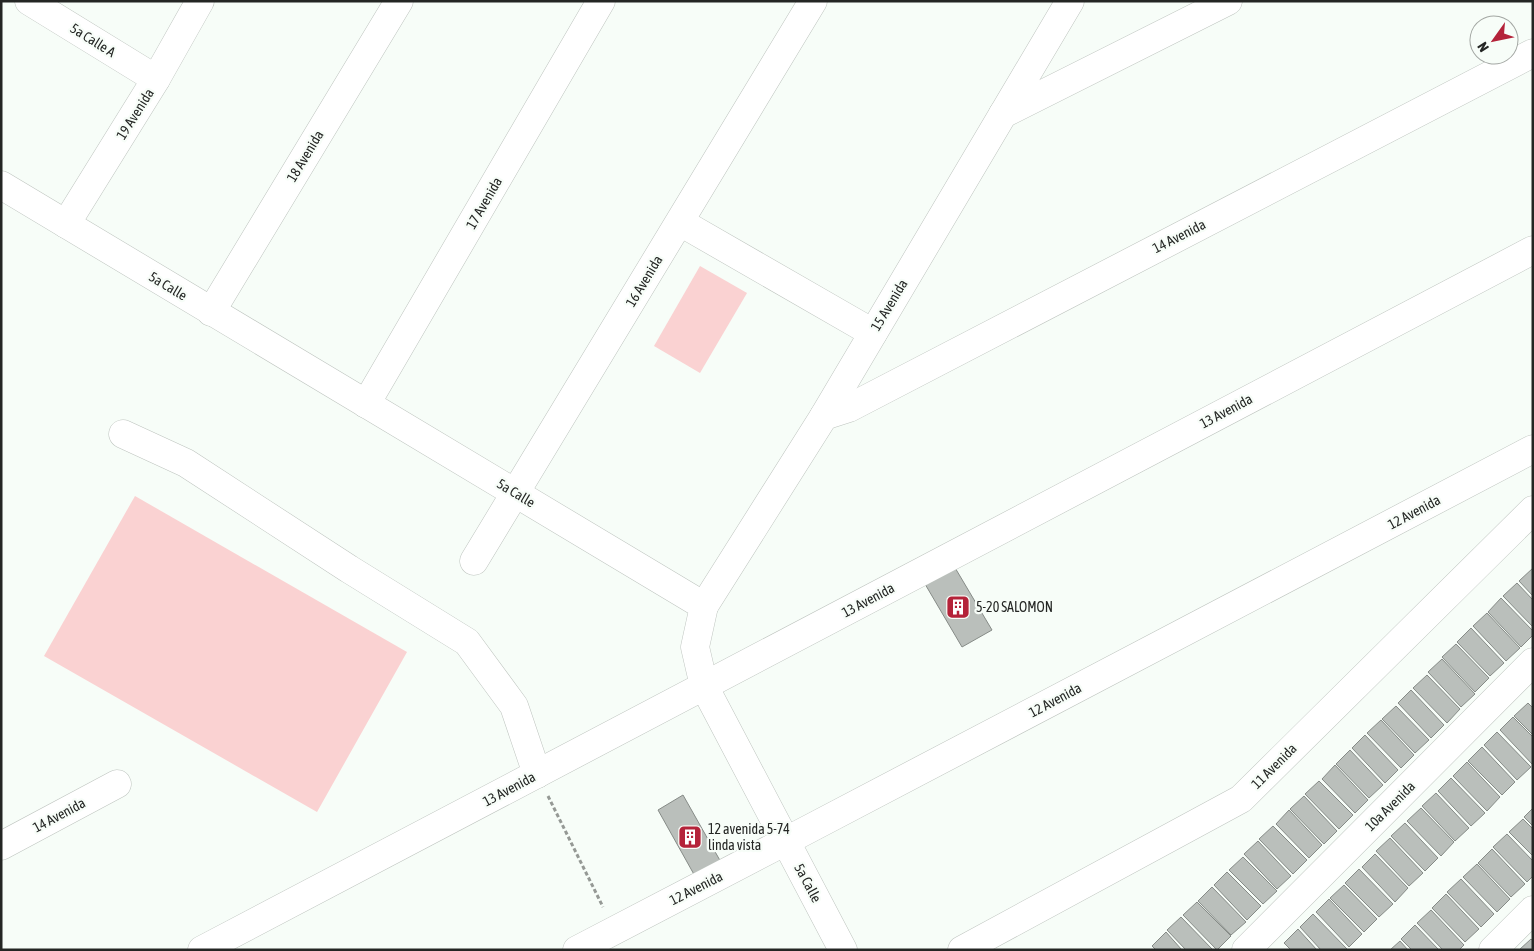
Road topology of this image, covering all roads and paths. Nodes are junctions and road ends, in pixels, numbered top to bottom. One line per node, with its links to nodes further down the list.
1 (29, 1): 9 (street, 5a Calle A)
2 (200, 1): 9 (street, 19 Avenida)
3 (399, 1): 15 (street, 18 Avenida)
4 (602, 1): 17 (street, 17 Avenida)
5 (813, 1): 12 (street, 16 Avenida)
6 (1070, 1): 10 (street, 15 Avenida)
7 (1228, 1): 10 (street)
8 (1533, 53): 18 (street, 14 Avenida)
9 (156, 79): 13 (street, 19 Avenida)
10 (1003, 114): 16 (street, 15 Avenida)
11 (1, 185): 13 (street, 5a Calle)
12 (680, 222): 16 (street); 21 (street, 16 Avenida)
13 (66, 224): 15 (street, 5a Calle)
14 (1533, 250): 26 (street, 13 Avenida)
15 (211, 312): 17 (street, 5a Calle)
16 (873, 333): 18 (street, 15 Avenida)
17 (366, 404): 21 (street, 5a Calle)
18 (824, 416): 24 (street, 15 Avenida)
19 (123, 434): 27 (street)
20 (1533, 449): 29 (street, 12 Avenida)
21 (516, 494): 23 (street, 16 Avenida); 24 (street, 5a Calle)
22 (1533, 510): 36 (street, 11 Avenida)
23 (474, 561)
24 (704, 606): 26 (street, 5a Calle)
25 (1533, 662): 37 (street, 10a Avenida)
26 (704, 686): 27 (street, 13 Avenida); 29 (street, 5a Calle)
27 (537, 774): 32 (path); 33 (street, 13 Avenida)
28 (117, 784): 30 (street, 14 Avenida)
29 (786, 842): 32 (street, 12 Avenida); 35 (street, 5a Calle)
30 (1, 846)
31 (1533, 910): 38 (street)
32 (615, 930): 34 (street, 12 Avenida)
33 (202, 950)
34 (576, 950)
35 (843, 950)
36 (962, 950)
37 (1246, 950)
38 (1492, 950)

